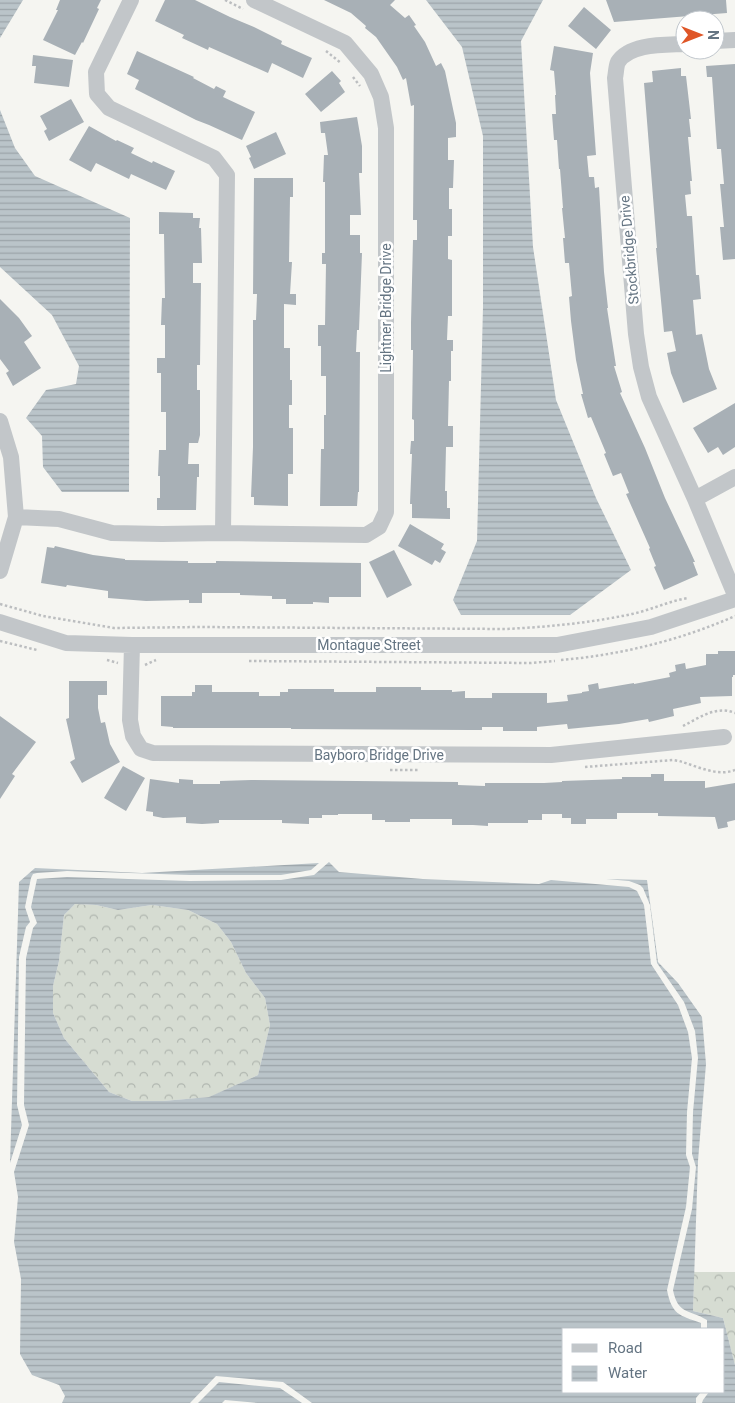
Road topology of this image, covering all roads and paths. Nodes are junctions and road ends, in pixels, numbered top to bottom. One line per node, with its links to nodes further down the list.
1 (131, 0): 13 (street)
2 (225, 0): 3 (path)
3 (251, 6): 13 (street, Lightner Bridge Drive)
4 (675, 49): 11 (street, Stockbridge Drive)
5 (325, 50): 6 (path)
6 (343, 64)
7 (350, 73): 8 (path)
8 (360, 87)
9 (0, 421): 12 (street)
10 (735, 477): 11 (street)
11 (695, 498): 15 (street, Stockbridge Drive)
12 (16, 517): 13 (street, Lightner Bridge Drive); 14 (street)
13 (223, 533)
14 (0, 571)
15 (735, 595)
16 (694, 598): 18 (path)
17 (735, 599): 21 (street, Montague Street)
18 (0, 604)
19 (735, 616): 23 (path)
20 (0, 622): 21 (street, Montague Street)
21 (132, 645): 27 (street, Bayboro Bridge Drive)
22 (162, 660): 24 (path)
23 (245, 661)
24 (145, 673)
25 (735, 713): 26 (path)
26 (678, 729)
27 (724, 737)

